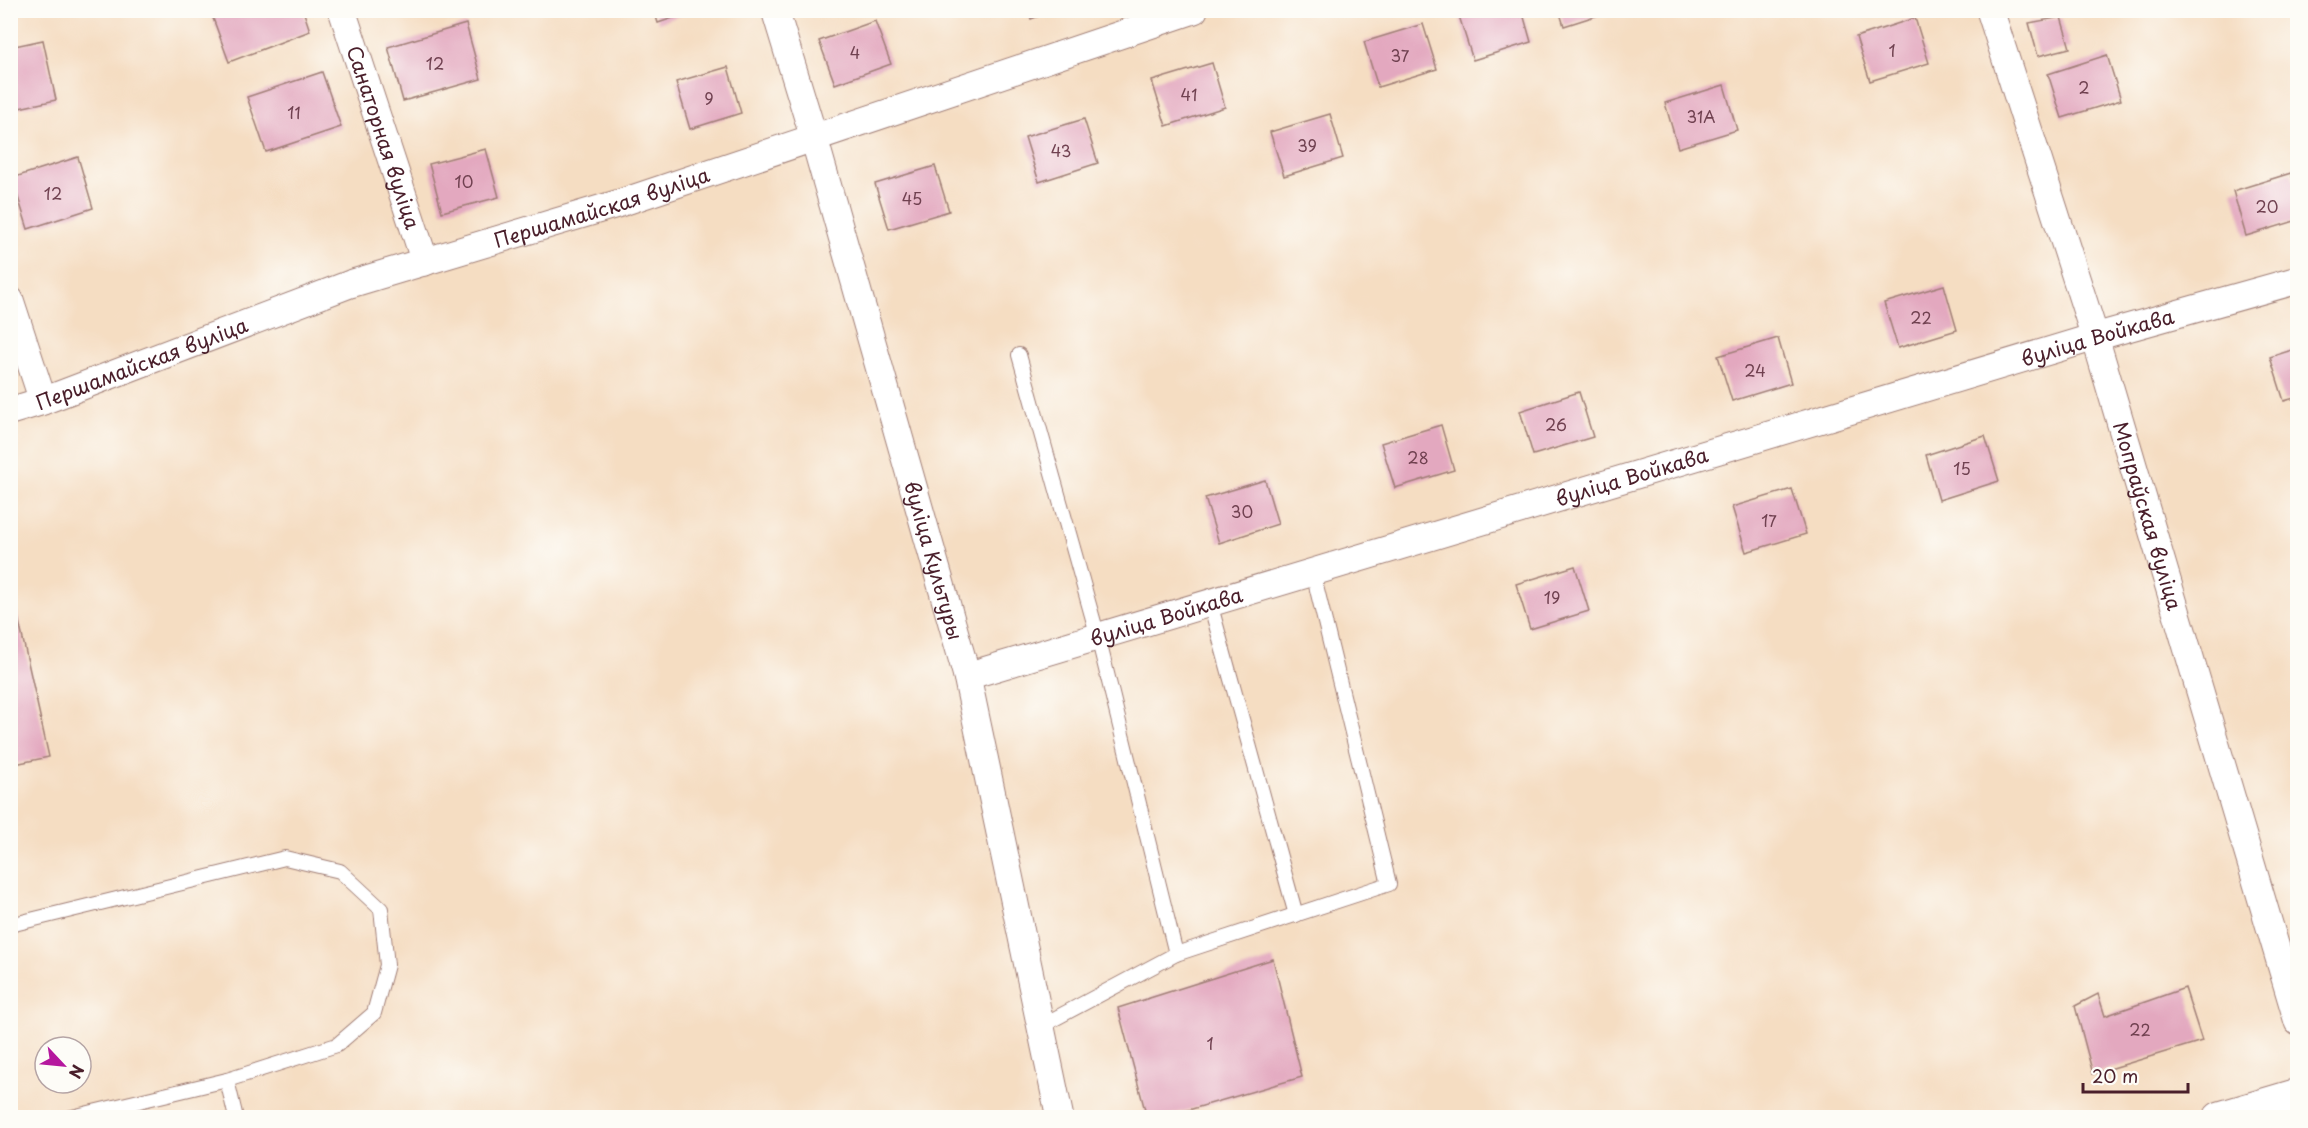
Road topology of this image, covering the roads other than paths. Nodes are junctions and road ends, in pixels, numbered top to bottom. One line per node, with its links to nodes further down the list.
1 (342, 10): 6 (street, Санаторная вуліца)
2 (775, 10): 5 (street, вуліца Культуры)
3 (1194, 10): 5 (street, Першамайская вуліца)
4 (1990, 10): 9 (street, Мопраўская вуліца)
5 (814, 138): 6 (street, Першамайская вуліца); 16 (street, вуліца Культуры)
6 (424, 262): 11 (street, Першамайская вуліца)
7 (2298, 280): 9 (street, вуліца Войкава)
8 (10, 300): 11 (street)
9 (2095, 337): 13 (street, вуліца Войкава); 20 (street, Мопраўская вуліца)
10 (1019, 355): 15 (lane)
11 (43, 401): 12 (street, Першамайская вуліца)
12 (10, 411)
13 (1313, 573): 14 (street, вуліца Войкава); 17 (lane)
14 (1210, 603): 15 (street, вуліца Войкава); 17 (lane)
15 (1098, 637): 16 (street, вуліца Войкава); 19 (lane)
16 (967, 676): 21 (street, вуліца Культуры)
17 (1296, 915): 19 (lane)
18 (10, 925): 22 (lane)
19 (1176, 954): 21 (lane)
20 (2298, 1023)
21 (1041, 1026): 26 (street, вуліца Культуры)
22 (227, 1080): 24 (lane); 25 (lane)
23 (2298, 1095): 27 (street)
24 (68, 1118)
25 (236, 1118)
26 (1060, 1118)
27 (2220, 1118)

